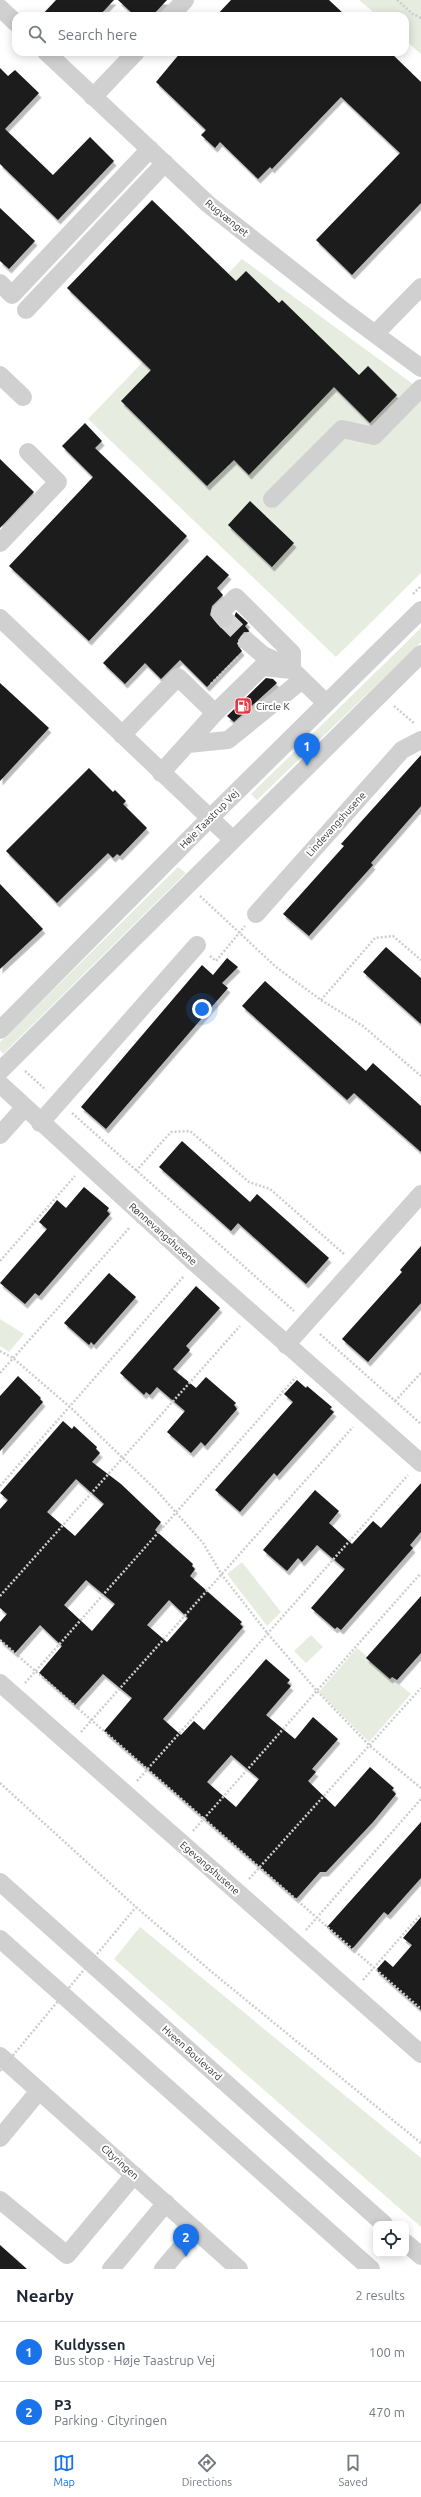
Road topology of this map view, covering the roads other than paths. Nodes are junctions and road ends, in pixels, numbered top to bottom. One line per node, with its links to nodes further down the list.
1 (185, 0): 3 (street)
2 (0, 8): 4 (street)
3 (174, 12)
4 (12, 20)
5 (50, 56): 7 (street, Rugvænget)
6 (132, 56): 7 (street)
7 (93, 97): 8 (street, Rugvænget)
8 (150, 149): 9 (street, Rugvænget); 10 (street)
9 (165, 163): 12 (street); 13 (street, Rugvænget)
10 (0, 284)
11 (421, 287): 13 (street)
12 (26, 310)
13 (375, 334): 14 (street, Rugvænget)
14 (421, 368)
15 (0, 375): 17 (street)
16 (421, 388): 19 (street)
17 (23, 397)
18 (28, 452): 20 (street)
19 (272, 499)
20 (0, 543)
21 (421, 610): 27 (street, Høje Taastrup Vej)
22 (0, 618): 29 (street)
23 (224, 618): 26 (street)
24 (244, 649): 26 (street)
25 (421, 654): 34 (street)
26 (297, 675): 27 (street); 28 (street); 31 (street)
27 (326, 703): 33 (street, Høje Taastrup Vej)
28 (215, 713): 29 (street); 31 (street)
29 (122, 735): 32 (street)
30 (421, 740): 35 (street, Lindevangshusene)
31 (188, 744): 32 (street)
32 (162, 773): 33 (street)
33 (210, 818): 34 (street); 37 (street, Høje Taastrup Vej)
34 (233, 840): 38 (street)
35 (256, 914)
36 (197, 945): 41 (street)
37 (0, 1030)
38 (0, 1071)
39 (0, 1084): 40 (street, Rønnevangshusene)
40 (24, 1108): 41 (street, Rønnevangshusene); 42 (street)
41 (40, 1123): 44 (street, Rønnevangshusene)
42 (0, 1135)
43 (421, 1194): 44 (street)
44 (286, 1345): 45 (street, Rønnevangshusene)
45 (420, 1463)
46 (0, 1683): 49 (street, Egevangshusene)
47 (0, 1882): 56 (street, Hveen Boulevard)
48 (0, 1940): 63 (street)
49 (421, 2054)
50 (0, 2056): 51 (street, Cityringen)
51 (39, 2091): 52 (street); 53 (street, Cityringen)
52 (0, 2138)
53 (134, 2175): 54 (street); 55 (street, Cityringen)
54 (0, 2200)
55 (166, 2204): 57 (street, Cityringen); 60 (street)
56 (381, 2221)
57 (196, 2230): 61 (street); 62 (street, Cityringen)
58 (409, 2246): 59 (street)
59 (421, 2256)
60 (111, 2269)
61 (163, 2269)
62 (239, 2269)
63 (371, 2269)

